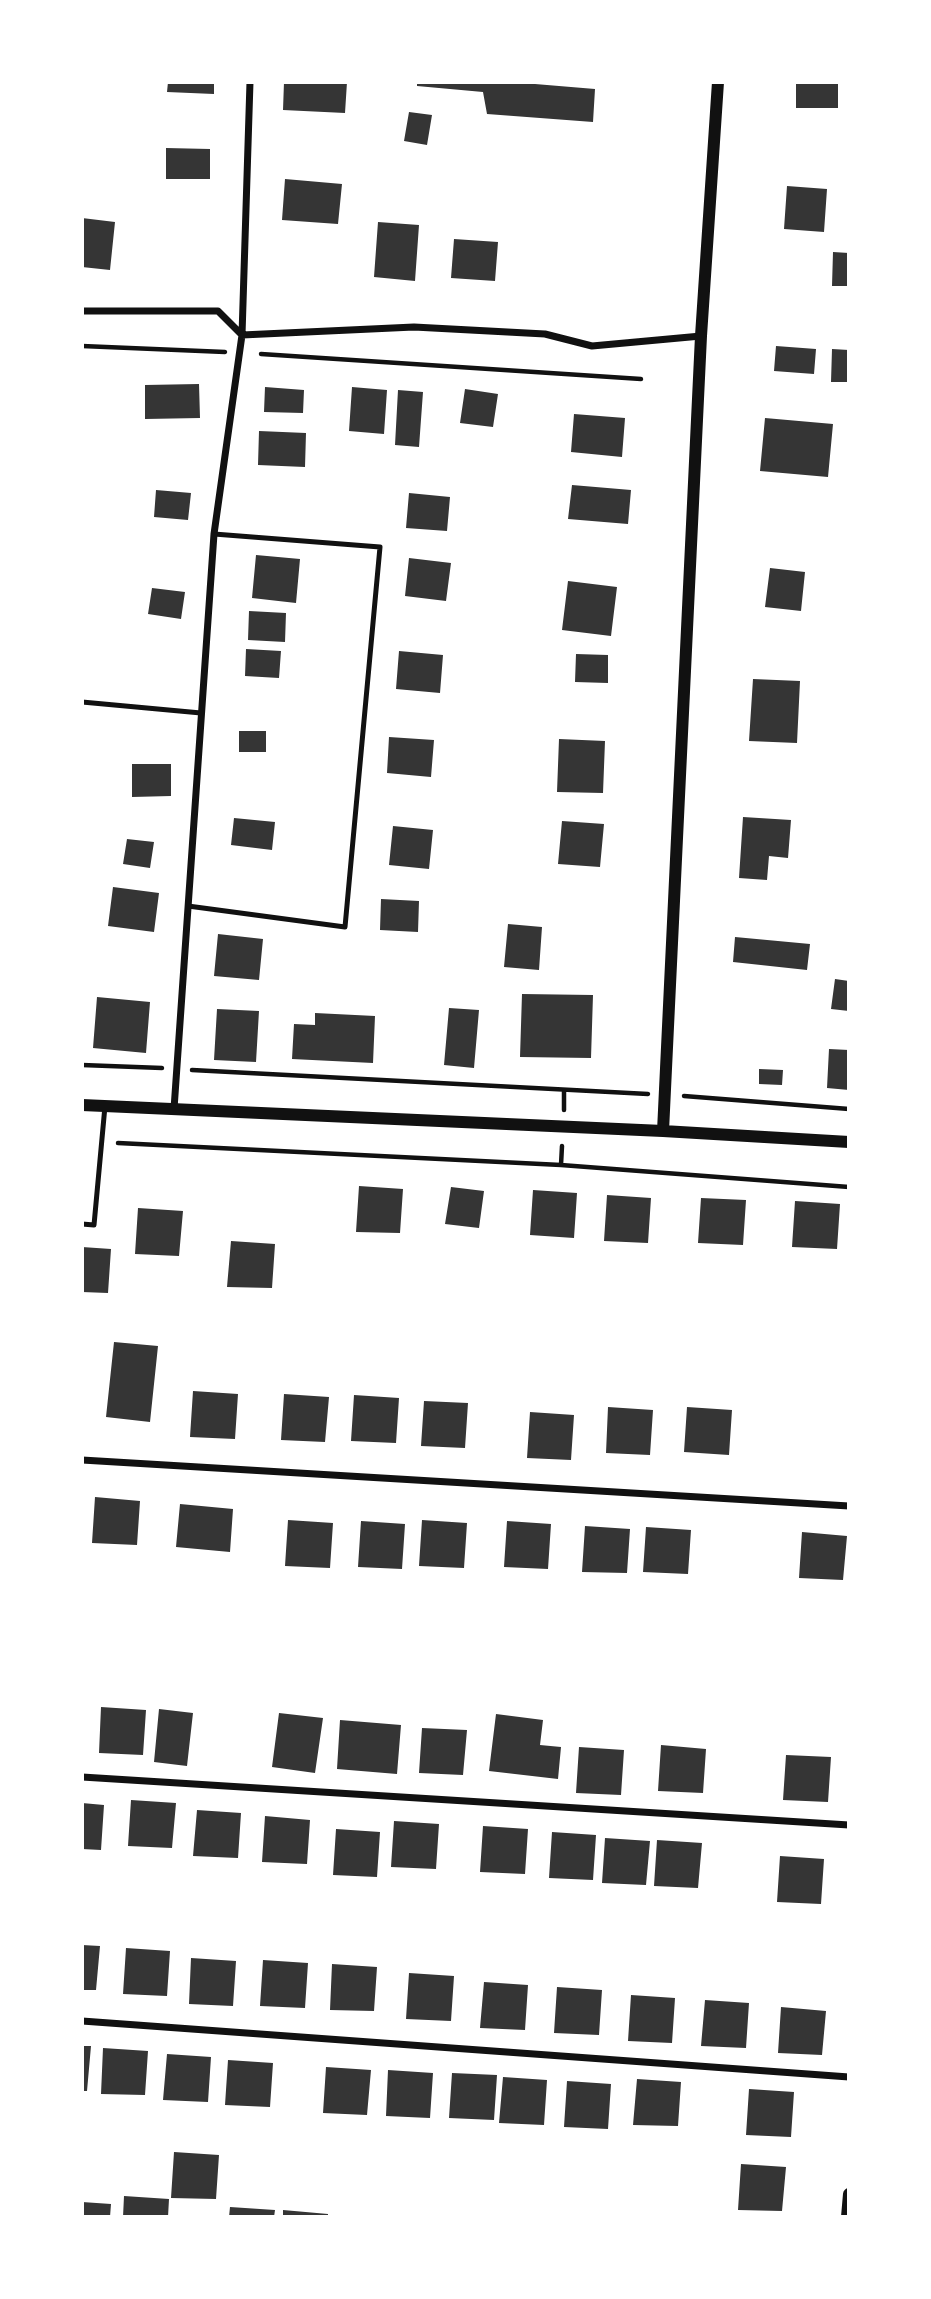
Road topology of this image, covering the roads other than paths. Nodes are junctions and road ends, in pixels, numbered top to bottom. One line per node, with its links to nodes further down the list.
1 (250, 82): 4 (street)
2 (718, 82): 5 (street)
3 (82, 311): 4 (street)
4 (242, 335): 5 (street); 6 (street)
5 (701, 336): 13 (street)
6 (214, 534): 8 (street); 9 (lane)
7 (82, 702): 8 (lane)
8 (201, 713): 9 (street)
9 (187, 906): 12 (street)
10 (82, 1105): 11 (street)
11 (105, 1106): 12 (street); 15 (lane)
12 (174, 1109): 13 (street)
13 (663, 1131): 14 (street)
14 (849, 1142)
15 (82, 1224)
16 (82, 1460): 17 (street)
17 (849, 1506)
18 (82, 1777): 19 (street)
19 (849, 1825)
20 (82, 2021): 21 (street)
21 (849, 2077)
22 (849, 2194): 23 (street)
23 (847, 2217)

